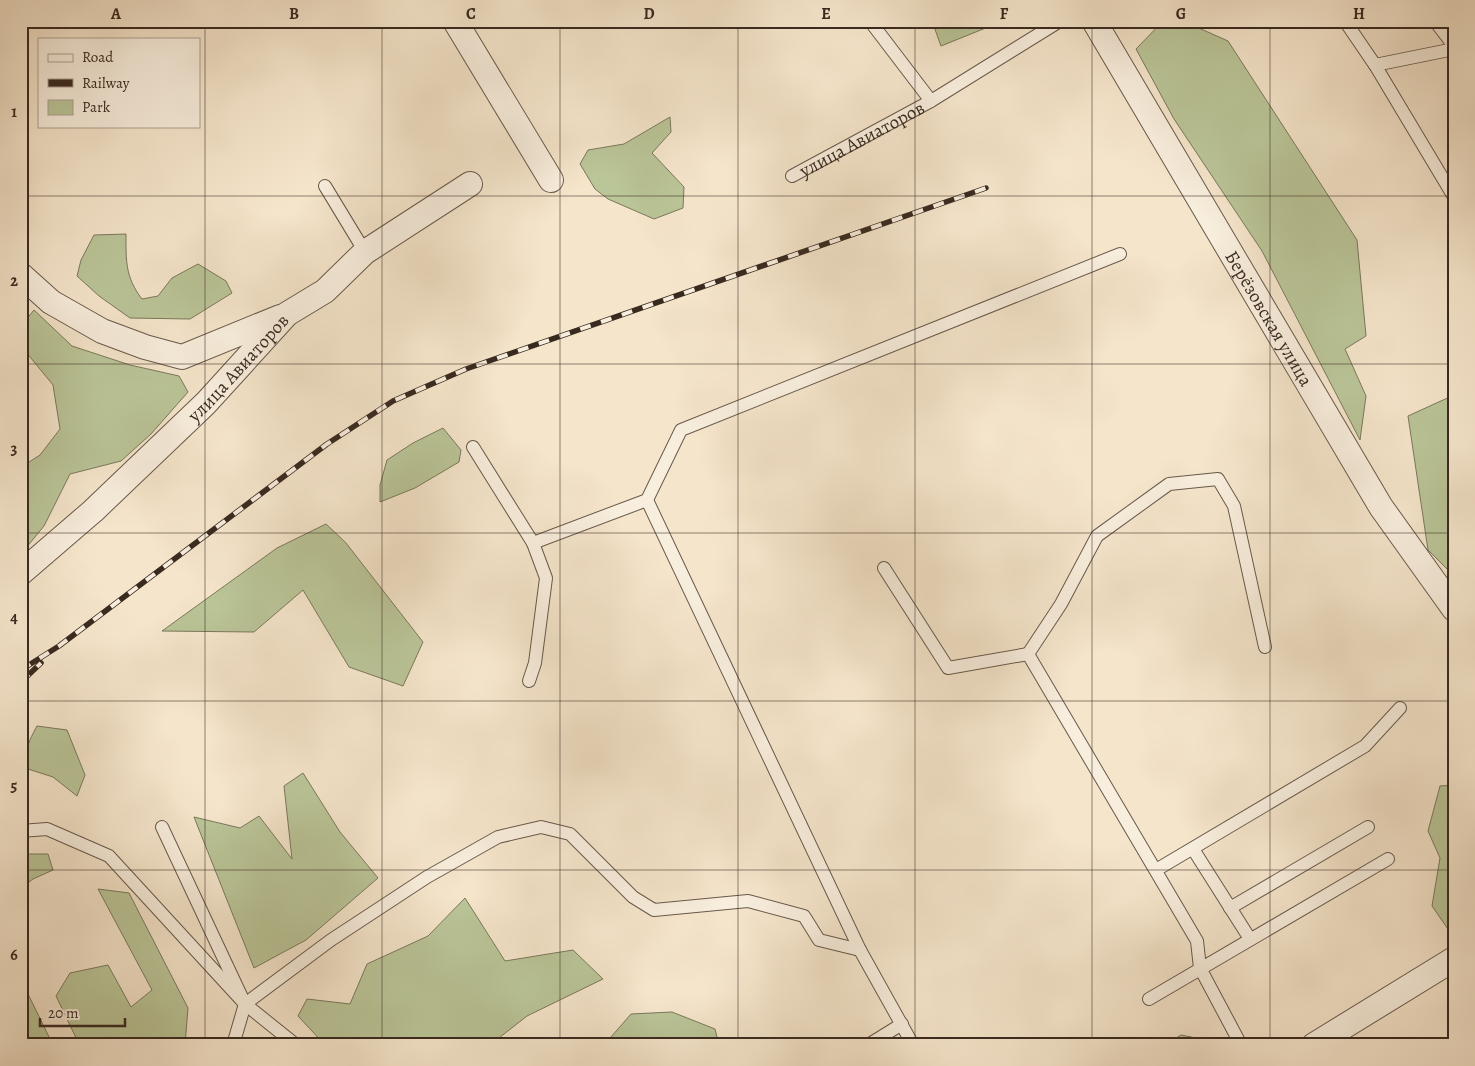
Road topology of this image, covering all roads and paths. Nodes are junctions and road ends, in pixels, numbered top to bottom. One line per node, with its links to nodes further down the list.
1 (454, 21): 11 (street)
2 (870, 21): 9 (lane, улица Авиаторов)
3 (1060, 21): 9 (lane, улица Авиаторов)
4 (1094, 21): 24 (street, Берёзовская улица)
5 (1346, 21): 8 (lane)
6 (1435, 21): 7 (lane)
7 (1454, 47): 8 (lane)
8 (1375, 65): 14 (lane)
9 (931, 101): 10 (lane, улица Авиаторов)
10 (792, 176)
11 (552, 180)
12 (470, 184): 15 (street, улица Авиаторов)
13 (325, 186): 15 (lane)
14 (1454, 198)
15 (365, 252): 18 (street, улица Авиаторов)
16 (1120, 254): 20 (lane)
17 (21, 275): 18 (street)
18 (287, 314): 23 (street, улица Авиаторов)
19 (473, 447): 21 (lane)
20 (646, 500): 21 (lane); 37 (lane)
21 (533, 543): 27 (lane)
22 (884, 568): 26 (lane)
23 (21, 573)
24 (1454, 608)
25 (1264, 647): 26 (lane)
26 (1028, 654): 34 (lane)
27 (529, 681)
28 (1400, 708): 32 (lane)
29 (162, 827): 41 (lane)
30 (1368, 827): 35 (lane)
31 (21, 831): 41 (lane)
32 (1193, 849): 34 (lane); 35 (lane)
33 (1388, 859): 36 (lane)
34 (1156, 870): 39 (lane)
35 (1230, 908): 36 (lane)
36 (1250, 939): 39 (lane)
37 (860, 950): 41 (lane); 42 (lane)
38 (1454, 959): 48 (street)
39 (1200, 968): 40 (lane); 47 (lane)
40 (1149, 999)
41 (245, 1004): 43 (lane); 44 (lane)
42 (902, 1024): 45 (lane); 46 (lane)
43 (234, 1045)
44 (296, 1045)
45 (868, 1045)
46 (913, 1045)
47 (1241, 1045)
48 (1314, 1045)

